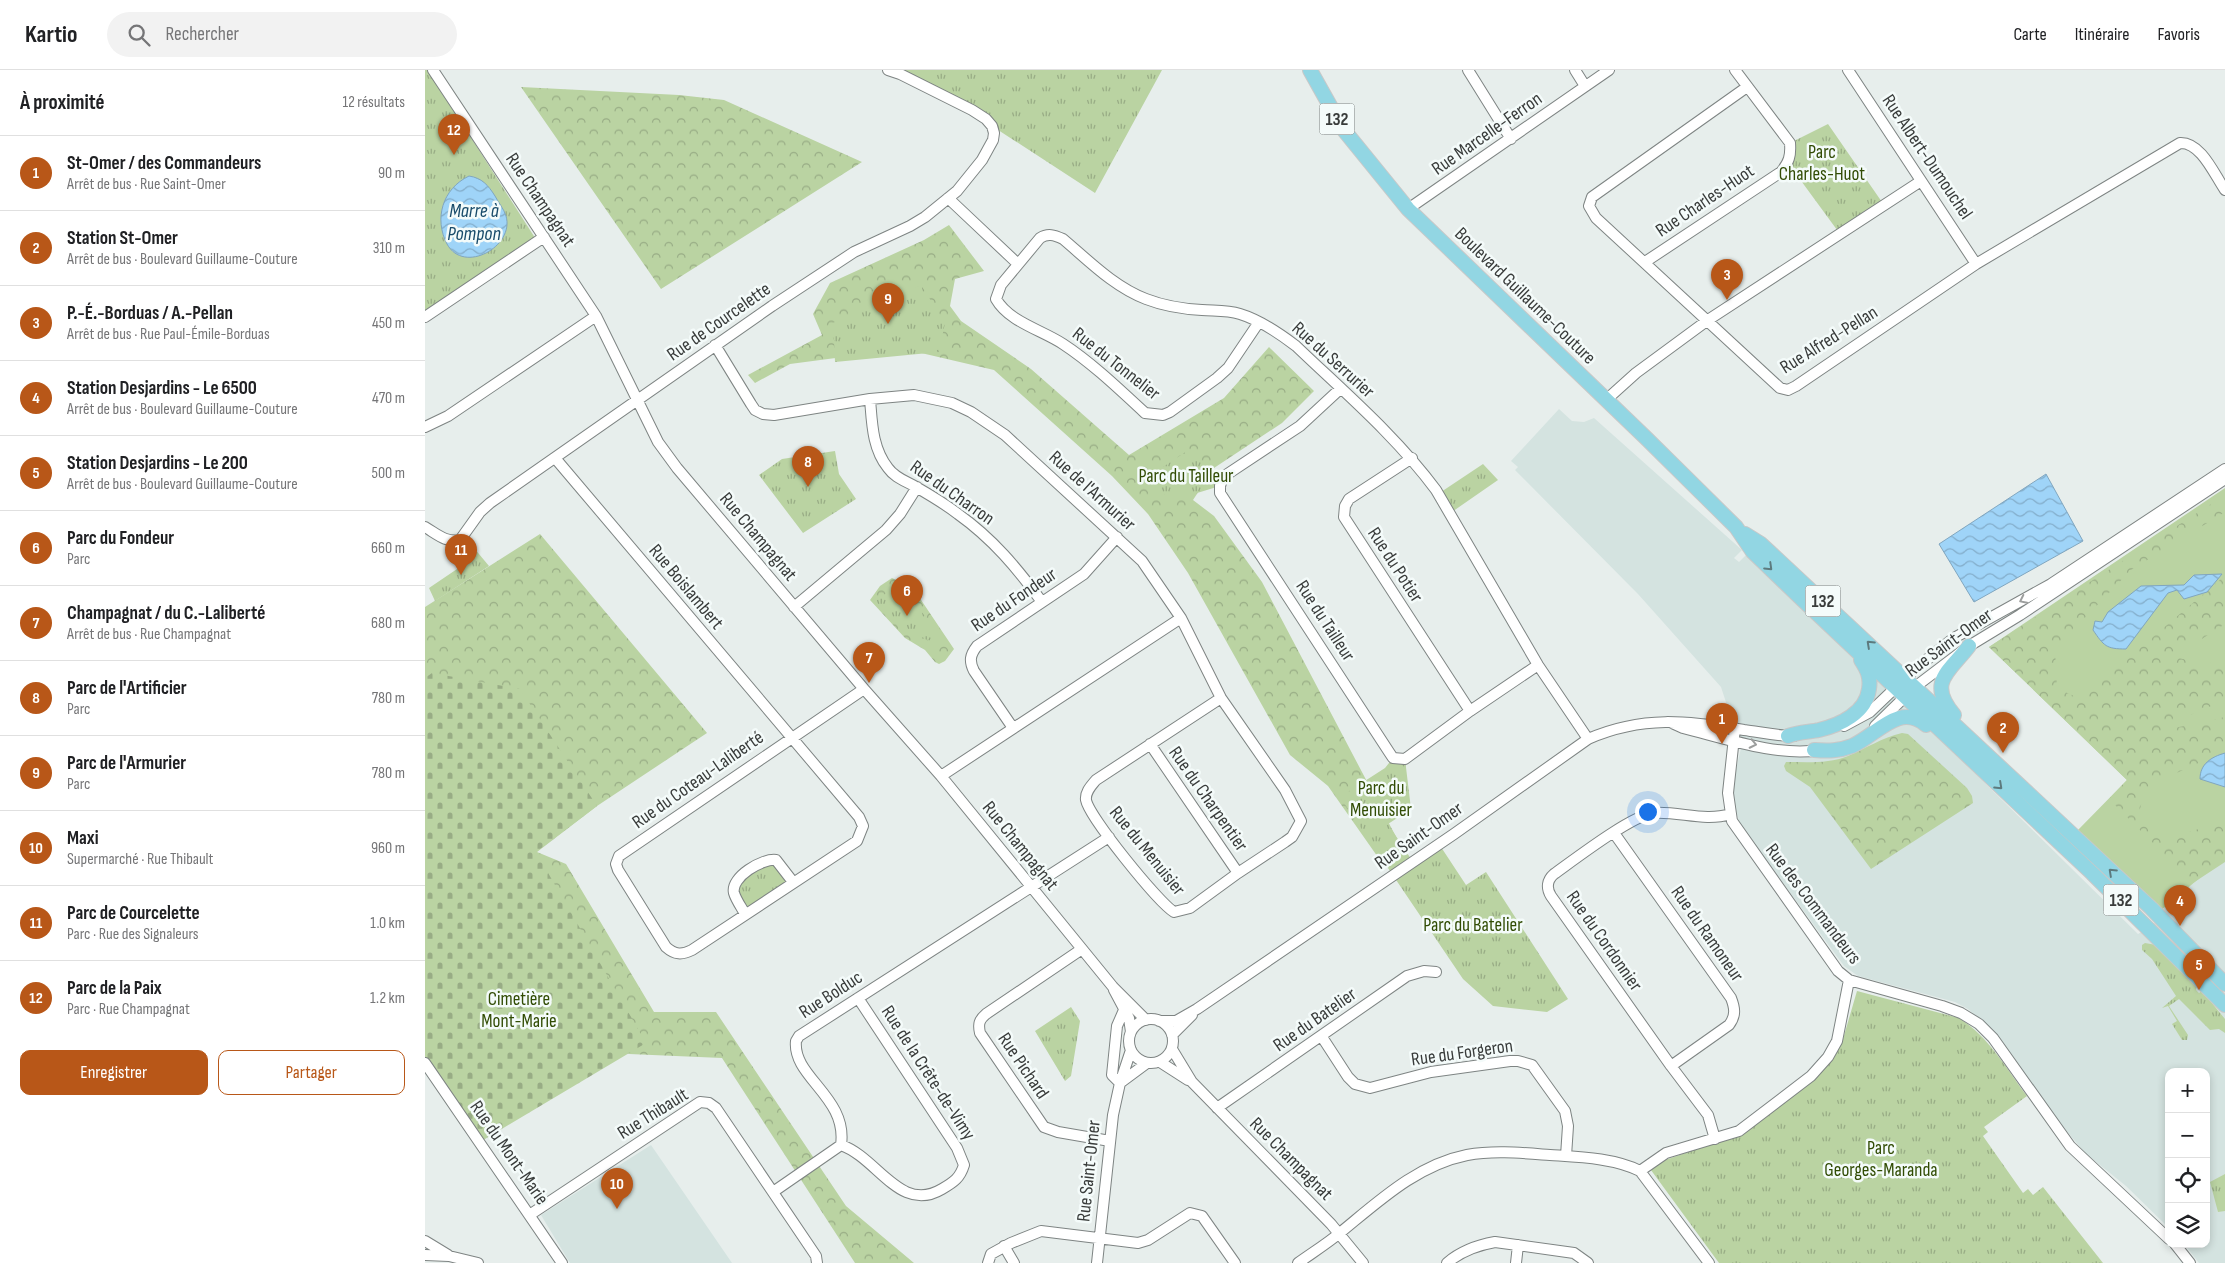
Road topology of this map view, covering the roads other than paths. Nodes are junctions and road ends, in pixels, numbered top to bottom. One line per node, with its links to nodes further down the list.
1 (433, 70): 16 (street, Rue Champagnat)
2 (889, 70): 14 (street, Rue de Courcelette)
3 (1309, 70): 15 (main road, Boulevard Guillaume-Couture / 132)
4 (1468, 70): 11 (street)
5 (1575, 70): 9 (street)
6 (1609, 70): 9 (street, Rue Marcelle-Ferron)
7 (1735, 70): 10 (street, Rue Charles-Huot)
8 (1848, 70): 12 (street, Rue Albert-Dumouchel)
9 (1585, 86): 11 (street, Rue Marcelle-Ferron)
10 (1747, 87): 17 (street, Rue Charles-Huot); 17 (street, Rue Alfred-Pellan)
11 (1511, 139): 15 (street, Rue Marcelle-Ferron)
12 (1921, 181): 19 (street, Rue Albert-Dumouchel); 22 (street)
13 (2225, 190): 19 (street, Rue Alfred-Pellan)
14 (948, 198): 18 (street); 24 (street, Rue de Courcelette)
15 (1409, 208): 27 (main road, Boulevard Guillaume-Couture / 132)
16 (544, 237): 20 (street, Rue Champagnat); 21 (street)
17 (1645, 262): 22 (street, Rue Alfred-Pellan)
18 (1018, 264): 23 (street, Rue du Serrurier); 23 (street, Rue du Tonnelier)
19 (1976, 264): 22 (street, Rue Alfred-Pellan)
20 (596, 316): 28 (street, Rue Champagnat); 29 (street)
21 (425, 317)
22 (1708, 320): 27 (street)
23 (1259, 322): 25 (street, Rue du Serrurier)
24 (715, 346): 26 (street, Rue de l'Armurier); 28 (street, Rue de Courcelette)
25 (1340, 389): 31 (street, Rue du Serrurier); 47 (street, Rue du Tailleur)
26 (870, 399): 34 (street, Rue du Charron); 37 (street, Rue de l'Armurier)
27 (1606, 400): 36 (main road, Boulevard Guillaume-Couture / 132)
28 (637, 401): 30 (street, Rue de Courcelette); 39 (street, Rue Champagnat)
29 (425, 427)
30 (555, 458): 35 (street, Rue de Courcelette); 52 (street, Rue Boislambert)
31 (1412, 458): 43 (street, Rue du Serrurier); 47 (street, Rue du Potier)
32 (2225, 469): 44 (street, Rue Saint-Omer, one-way to 44)
33 (2225, 479): 42 (street, Rue Saint-Omer)
34 (917, 487): 38 (street, Rue du Charron); 39 (street)
35 (425, 527)
36 (1738, 530): 41 (main road, Boulevard Guillaume-Couture / 132, one-way to 41); 44 (main road, Boulevard Guillaume-Couture / 132, one-way to 36)
37 (1117, 537): 38 (street, Rue du Fondeur); 40 (street, Rue de l'Armurier)
38 (1042, 602): 49 (street, Rue du Fondeur)
39 (794, 607): 45 (street, Rue Champagnat)
40 (1181, 618): 46 (street, Rue du Menuisier); 49 (street)
41 (1843, 638): 44 (main road, Boulevard Guillaume-Couture / 132); 51 (main road)
42 (1969, 646): 44 (street, Rue Saint-Omer); 55 (main road)
43 (1538, 664): 47 (street, Rue du Tailleur); 53 (street, Rue du Serrurier)
44 (1905, 687): 51 (street, Rue Saint-Omer); 55 (main road, Boulevard Guillaume-Couture / 132); 57 (street, Rue Saint-Omer); 58 (main road, Boulevard Guillaume-Couture / 132)
45 (864, 689): 52 (street); 59 (street, Rue Champagnat)
46 (1221, 698): 56 (street, Rue du Menuisier); 63 (street, Rue du Menuisier)
47 (1470, 711)
48 (1673, 723): 50 (street, Rue Saint-Omer); 53 (street, Rue Saint-Omer); 54 (street, Rue Saint-Omer)
49 (1013, 728): 59 (street)
50 (1735, 728): 51 (street, Rue Saint-Omer); 54 (street, Rue des Commandeurs)
51 (1789, 736)
52 (790, 738): 64 (street, Rue du Coteau-Laliberté); 66 (street, Rue du Coteau-Laliberté)
53 (1588, 739): 74 (street, Rue Saint-Omer)
54 (1734, 740): 57 (street, Rue Saint-Omer, one-way to 57); 60 (street, Rue des Commandeurs)
55 (1974, 742): 70 (main road, Boulevard Guillaume-Couture / 132, one-way to 55)
56 (1150, 744): 62 (street, Rue du Menuisier); 63 (street, Rue du Charpentier)
57 (1814, 750): 58 (main road)
58 (1963, 753): 73 (main road, Boulevard Guillaume-Couture / 132, one-way to 73)
59 (941, 776): 65 (street, Rue Champagnat)
60 (1730, 814): 61 (street, Rue du Cordonnier); 69 (street, Rue des Commandeurs)
61 (1614, 833): 86 (street, Rue du Ramoneur); 86 (street, Rue du Cordonnier)
62 (1109, 837): 63 (street, Rue du Menuisier); 65 (street, Rue Bolduc)
63 (1239, 873)
64 (793, 882): 66 (street, Rue du Coteau-Laliberté); 66 (street)
65 (1030, 887): 67 (street, Rue Champagnat); 72 (street, Rue Bolduc)
66 (745, 914)
67 (1082, 948): 71 (street, Rue Champagnat); 91 (street, Rue Pichard)
68 (1436, 972): 80 (street, Rue du Batelier)
69 (1849, 980): 90 (street); 98 (street, Rue des Commandeurs)
70 (2225, 984)
71 (1113, 987): 75 (street, Rue Champagnat); 76 (street, Rue Champagnat)
72 (858, 998): 92 (street, Rue Bolduc); 92 (street, Rue de la Crête-de-Vimy)
73 (2225, 1005)
74 (1197, 1009): 77 (street, Rue Saint-Omer); 79 (street, Rue Saint-Omer)
75 (1124, 1010): 78 (street, Rue Champagnat); 88 (street, Rue Saint-Omer)
76 (1146, 1020): 77 (street); 78 (street)
77 (1159, 1021): 79 (street)
78 (1131, 1032): 82 (street)
79 (1172, 1035): 81 (street)
80 (1321, 1036): 89 (street, Rue du Batelier); 93 (street, Rue du Forgeron)
81 (1171, 1049): 83 (street); 87 (street, Rue Champagnat)
82 (1131, 1050): 85 (street); 88 (street, Rue Saint-Omer)
83 (1160, 1062): 85 (street); 87 (street, Rue Champagnat)
84 (425, 1063): 96 (street, Rue du Mont-Marie)
85 (1147, 1063): 88 (street)
86 (1671, 1066): 90 (street, Rue du Cordonnier)
87 (1192, 1082): 89 (street, Rue Champagnat)
88 (1120, 1083): 91 (street, Rue Saint-Omer)
89 (1217, 1108): 97 (street, Rue Champagnat)
90 (1715, 1139): 94 (street)
91 (1110, 1141): 99 (street, Rue Saint-Omer)
92 (841, 1145): 95 (street)
93 (1566, 1156): 94 (street); 97 (street)
94 (1640, 1171): 118 (street)
95 (773, 1192): 96 (street, Rue Thibault); 108 (street, Rue Thibault)
96 (531, 1214): 107 (street, Rue du Mont-Marie)
97 (1339, 1234): 113 (street); 114 (street, Rue Champagnat)
98 (2165, 1235)
99 (1099, 1237): 102 (street); 111 (street, Rue Saint-Omer); 112 (street)
100 (425, 1241): 105 (street)
101 (1518, 1245): 115 (street); 116 (street); 117 (street)
102 (1004, 1246): 109 (street); 110 (street)
103 (2178, 1248): 119 (street)
104 (425, 1255): 105 (street)
105 (447, 1259): 106 (street)
106 (478, 1263)
107 (563, 1263)
108 (817, 1263)
109 (988, 1263)
110 (1014, 1263)
111 (1097, 1263)
112 (1235, 1263)
113 (1298, 1263)
114 (1363, 1263)
115 (1447, 1263)
116 (1516, 1263)
117 (1588, 1263)
118 (1709, 1263)
119 (2190, 1263)

